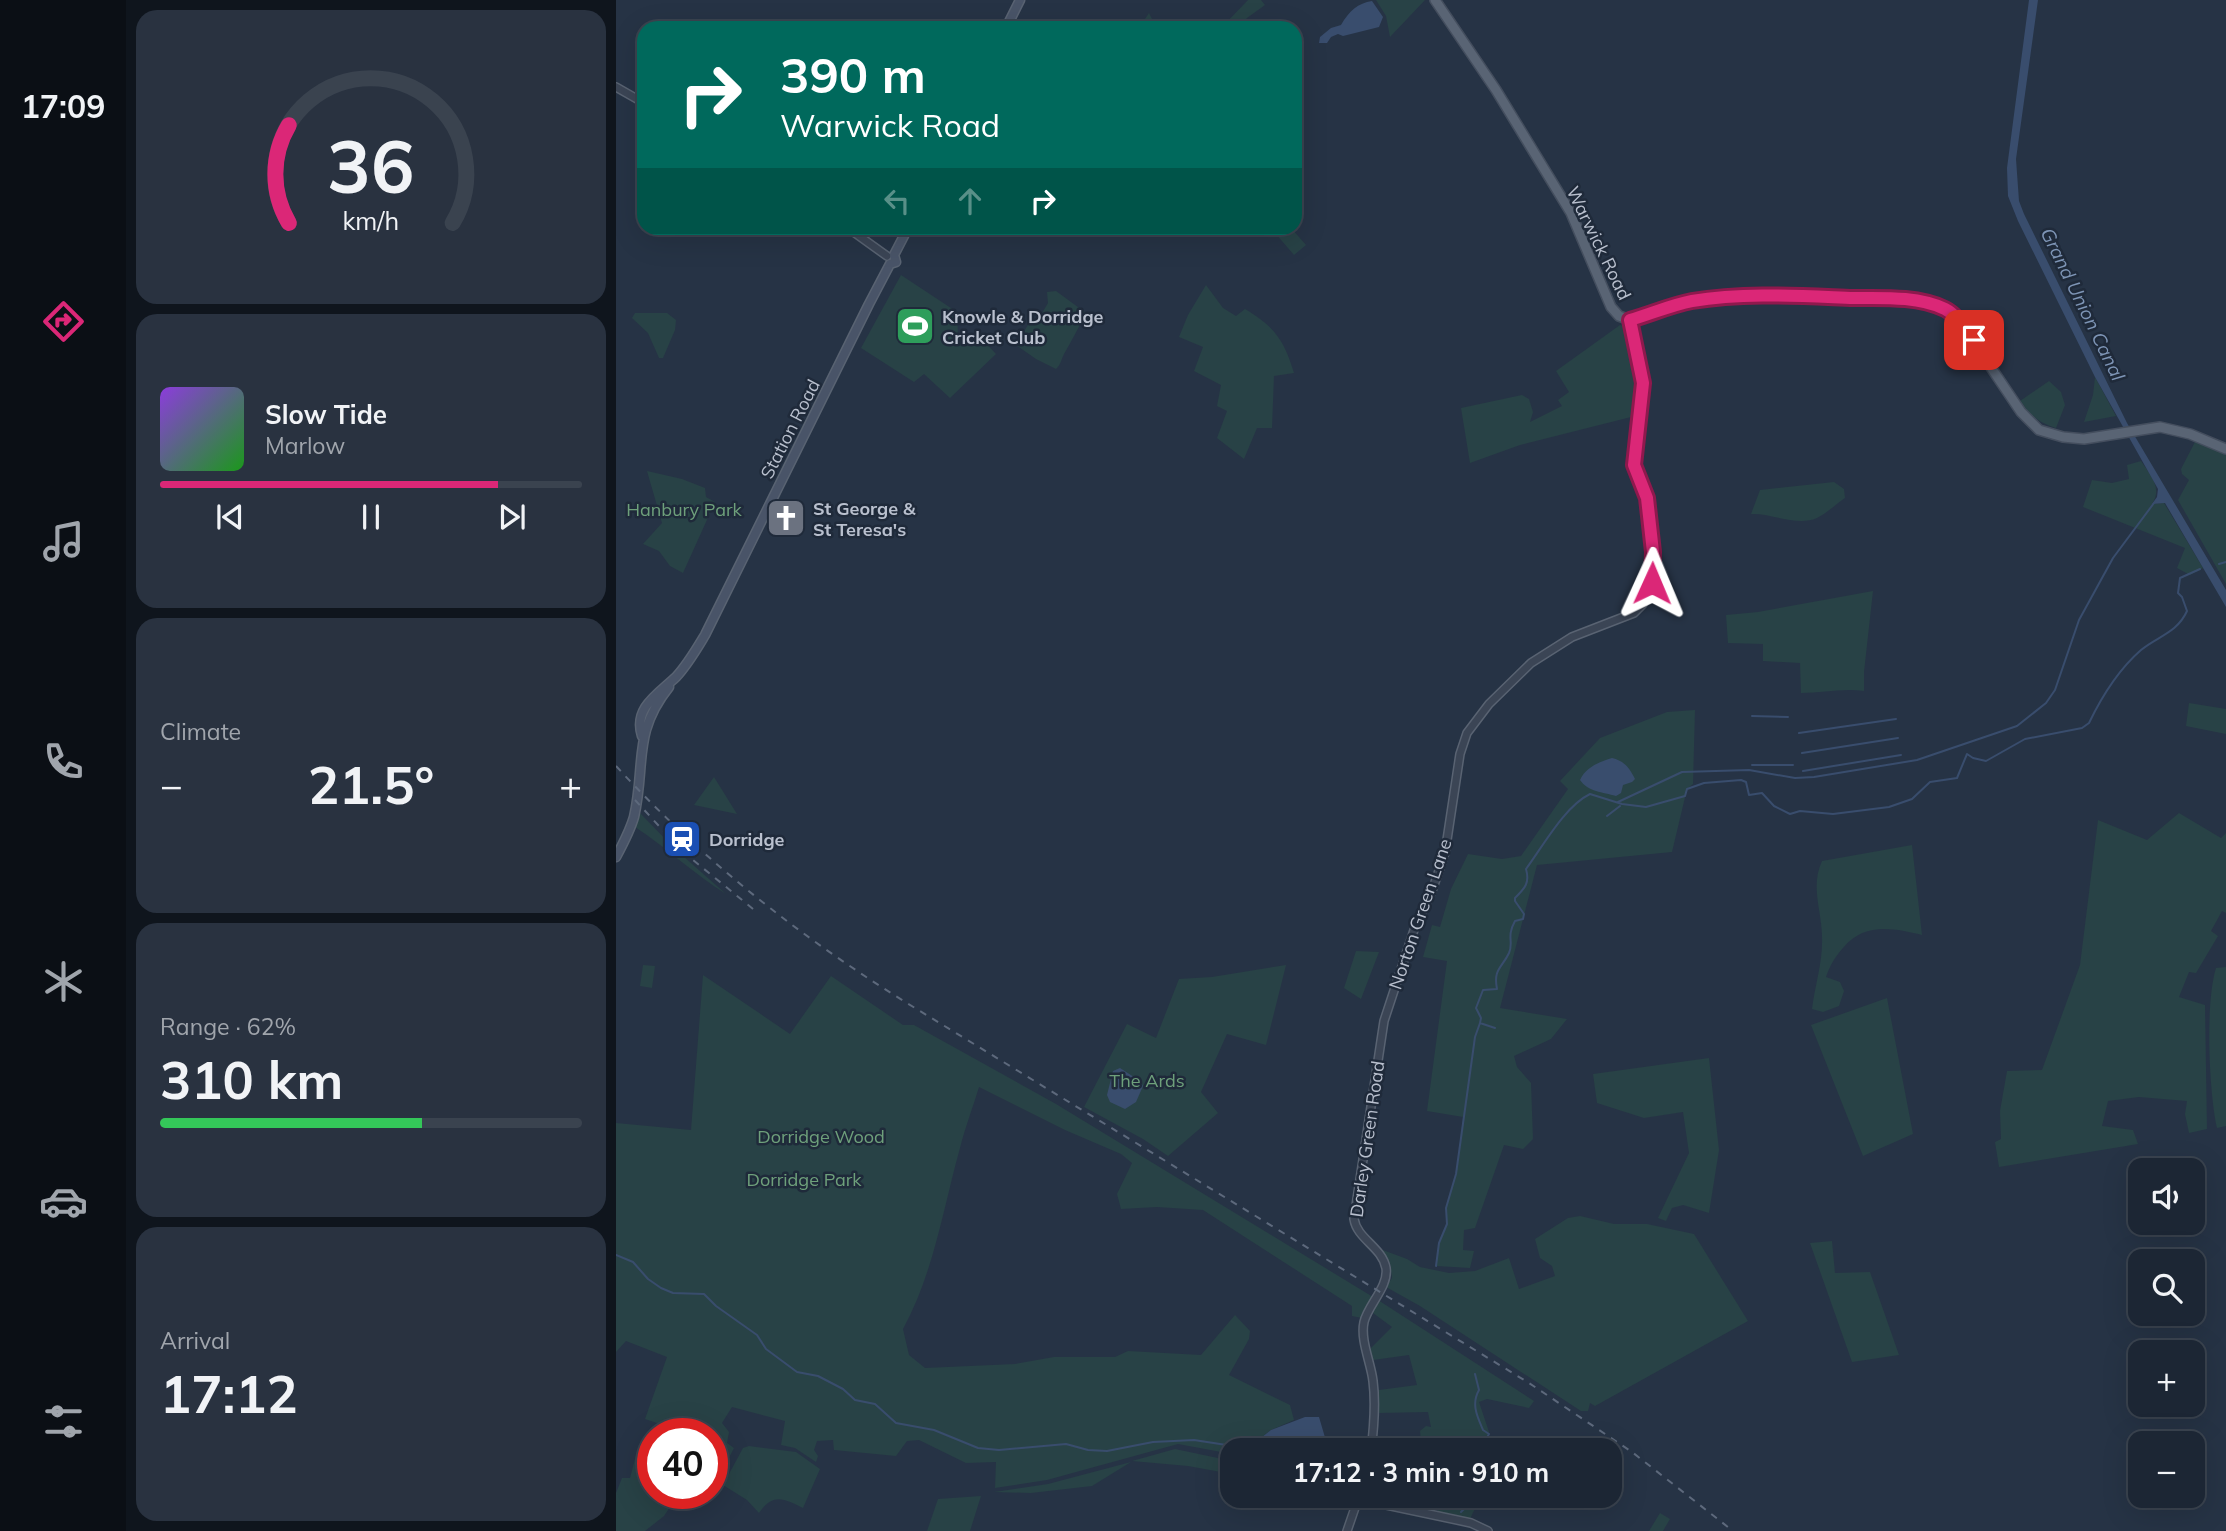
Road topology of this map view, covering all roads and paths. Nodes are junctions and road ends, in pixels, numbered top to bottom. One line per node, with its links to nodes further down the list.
1 (1020, 0): 3 (main road)
2 (1435, 0): 9 (main road, Warwick Road)
3 (1010, 21)
4 (616, 87): 5 (street)
5 (637, 99)
6 (858, 235): 8 (street)
7 (904, 235): 8 (main road, Station Road)
8 (890, 258): 11 (main road, Station Road)
9 (1630, 320): 10 (main road, Warwick Road); 12 (street, Norton Green Lane)
10 (2226, 449)
11 (616, 857)
12 (1384, 1021): 13 (street, Darley Green Road)
13 (1373, 1438)
14 (1355, 1508): 16 (street)
15 (1404, 1508): 17 (street)
16 (1347, 1531)
17 (1488, 1531)

